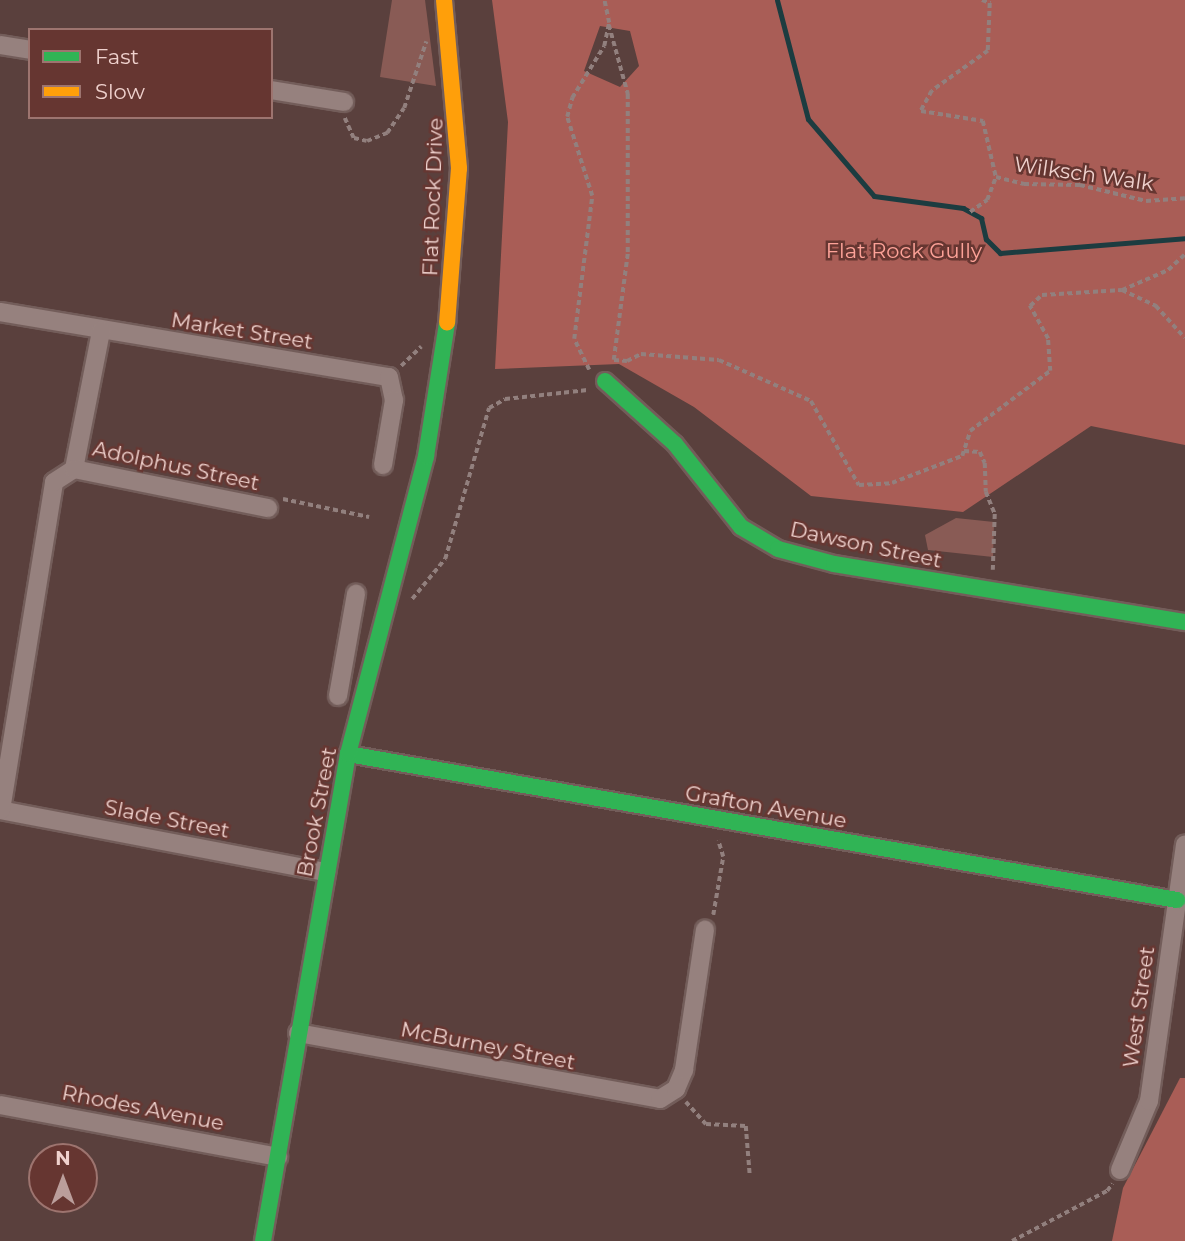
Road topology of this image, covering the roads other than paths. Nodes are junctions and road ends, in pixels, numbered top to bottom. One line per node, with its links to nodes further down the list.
1 (444, 0): 9 (street, Flat Rock Drive)
2 (0, 45): 3 (street)
3 (28, 50)
4 (273, 90): 5 (street)
5 (344, 102)
6 (0, 312): 7 (street, Market Street)
7 (101, 331): 10 (street, Market Street); 11 (street, Adolphus Street)
8 (605, 381): 14 (street, Dawson Street)
9 (435, 395): 16 (street, Brook Street)
10 (383, 465)
11 (74, 469): 12 (street, Adolphus Street); 19 (street, Adolphus Street)
12 (268, 508)
13 (356, 594): 15 (street)
14 (1185, 622)
15 (349, 638): 16 (street); 17 (street)
16 (375, 646): 18 (street, Brook Street)
17 (338, 696)
18 (348, 754): 21 (street, Brook Street); 22 (street, Grafton Avenue)
19 (1, 810): 21 (street, Slade Street)
20 (1185, 845): 22 (street, West Street)
21 (326, 872): 24 (street, Brook Street)
22 (1177, 901): 27 (street, West Street)
23 (705, 930): 24 (street, McBurney Street)
24 (298, 1033): 26 (street, Brook Street)
25 (0, 1105): 26 (street, Rhodes Avenue)
26 (278, 1157): 28 (street, Brook Street)
27 (1121, 1170)
28 (263, 1241)

